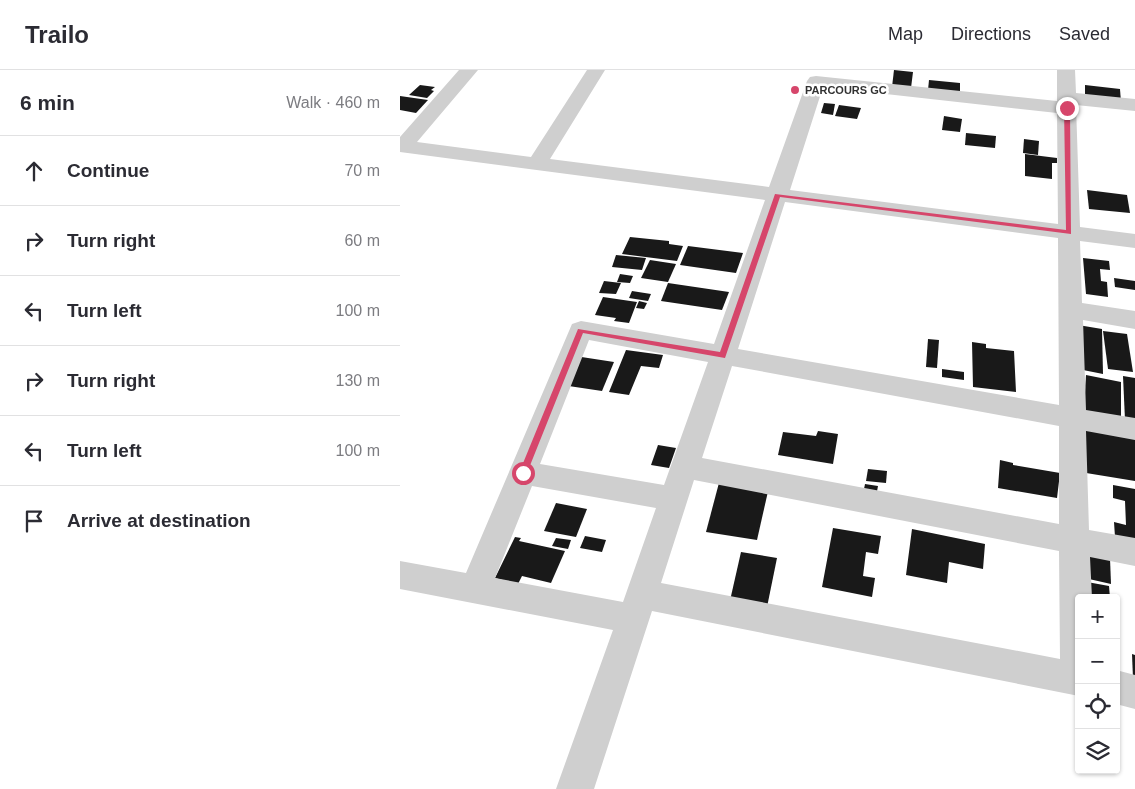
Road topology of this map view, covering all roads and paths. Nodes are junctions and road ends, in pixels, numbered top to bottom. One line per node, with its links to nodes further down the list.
1 (468, 70): 7 (street)
2 (596, 70): 8 (street)
3 (1066, 70): 5 (street)
4 (829, 76): 5 (street); 9 (street)
5 (1067, 103): 6 (street); 10 (street)
6 (1135, 105)
7 (401, 147): 8 (street)
8 (537, 164): 9 (street)
9 (777, 195): 10 (street); 14 (street)
10 (1069, 233): 11 (street); 12 (street)
11 (1135, 241)
12 (1070, 310): 13 (street); 15 (street)
13 (1135, 320)
14 (722, 356): 15 (street); 17 (street); 18 (street)
15 (1072, 418): 16 (street); 20 (street)
16 (1135, 429)
17 (685, 467): 19 (street); 20 (street)
18 (523, 473): 19 (street); 23 (street)
19 (674, 499): 24 (street)
20 (1074, 540): 21 (street); 25 (street)
21 (1135, 552)
22 (400, 575): 23 (street)
23 (476, 589): 24 (street)
24 (637, 607): 26 (street); 29 (street)
25 (1077, 639)
26 (1075, 679)
27 (1120, 689): 28 (street)
28 (1135, 692)
29 (575, 789)

